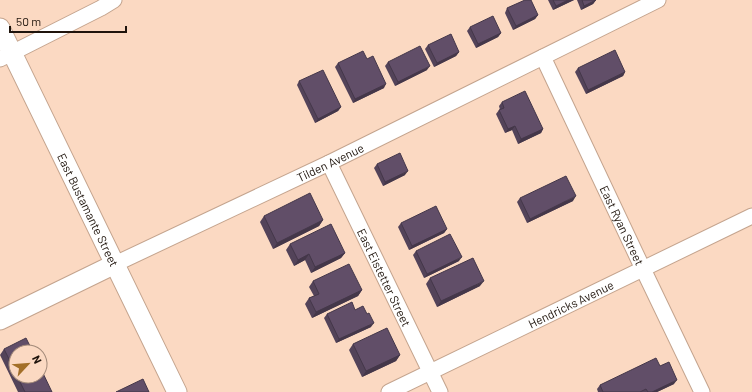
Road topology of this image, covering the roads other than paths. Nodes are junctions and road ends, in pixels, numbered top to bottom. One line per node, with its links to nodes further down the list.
1 (114, 0): 4 (street)
2 (658, 0): 5 (street, Tilden Avenue)
3 (0, 28): 4 (street, East Bustamante Street)
4 (6, 56): 8 (street, East Bustamante Street)
5 (543, 57): 6 (street, Tilden Avenue); 9 (street, East Ryan Street)
6 (328, 162): 8 (street, Tilden Avenue); 11 (street, East Eistetter Street)
7 (752, 216): 9 (street, Hendricks Avenue)
8 (115, 264): 10 (street, Tilden Avenue); 12 (street, East Bustamante Street)
9 (643, 270): 11 (street, Hendricks Avenue); 15 (street, East Ryan Street)
10 (0, 320)
11 (430, 372): 13 (street, Hendricks Avenue); 14 (street, East Eistetter Street)
12 (177, 392)
13 (389, 392)
14 (440, 392)
15 (702, 392)

